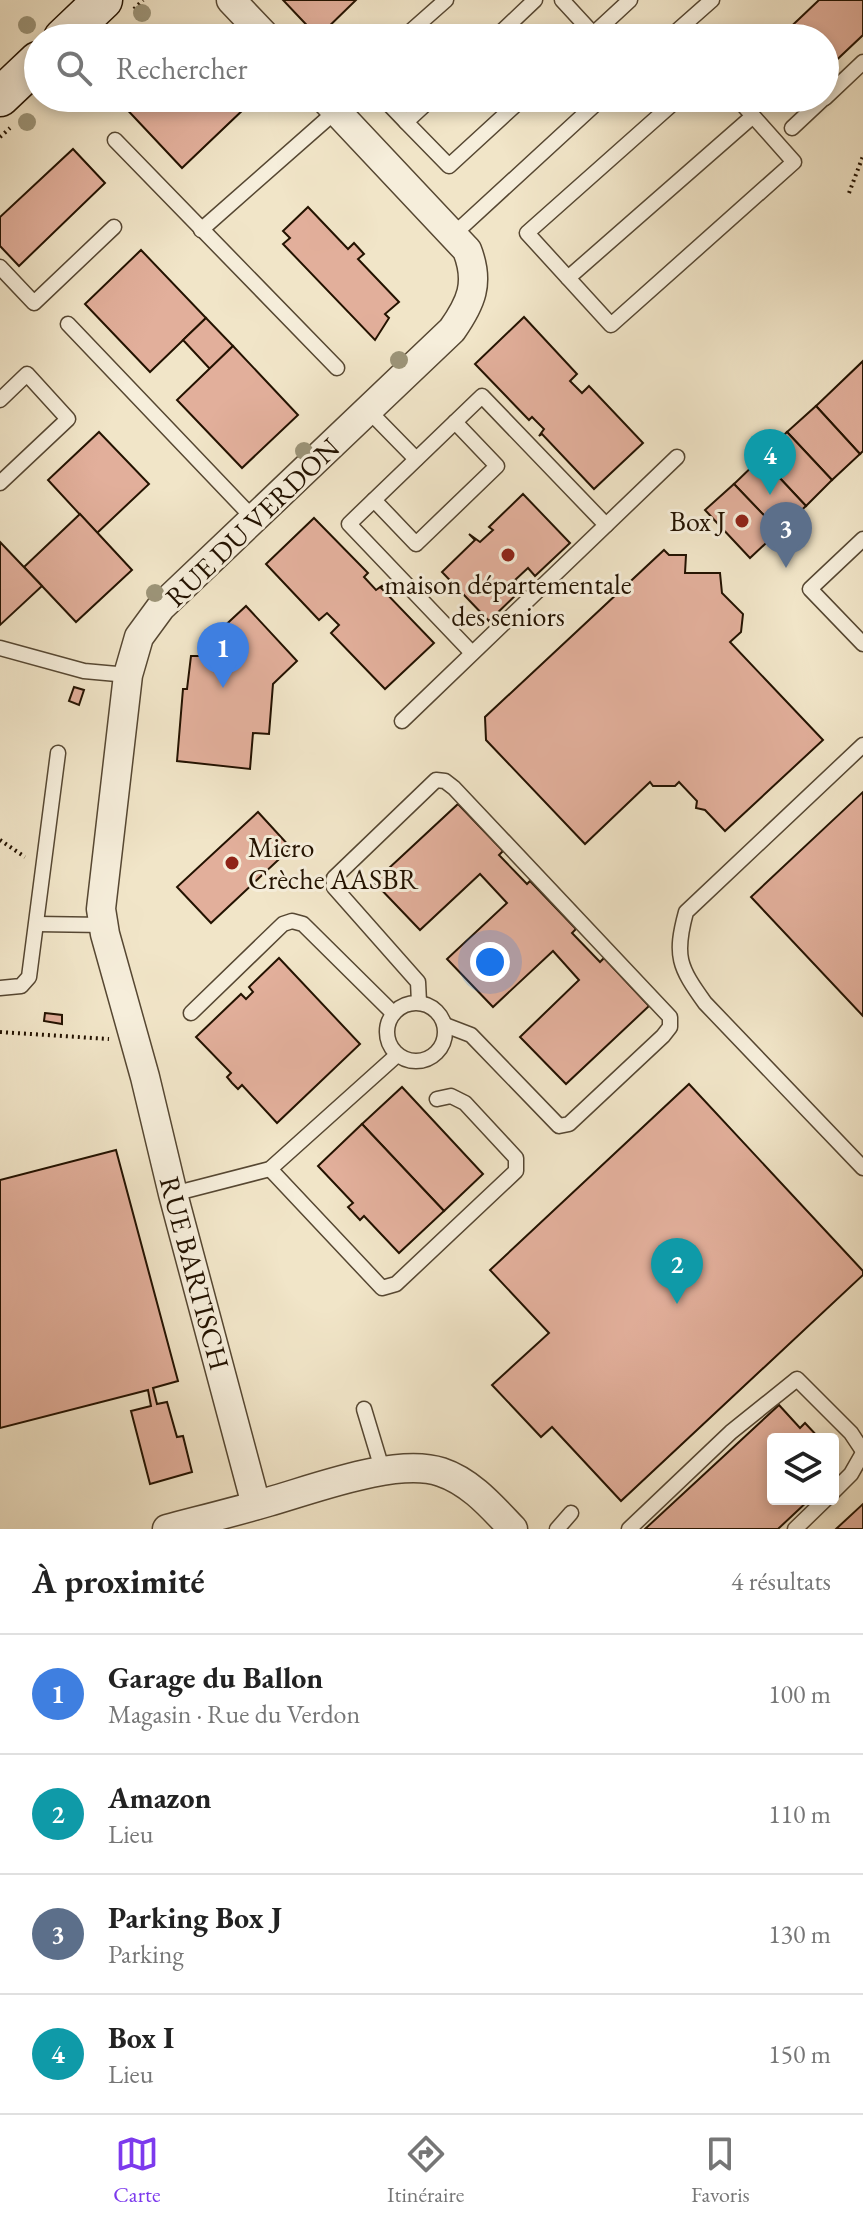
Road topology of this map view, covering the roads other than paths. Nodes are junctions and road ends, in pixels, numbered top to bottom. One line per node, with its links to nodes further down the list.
1 (103, 0): 8 (main road)
2 (231, 0): 9 (street)
3 (446, 0): 10 (lane)
4 (535, 0): 11 (lane)
5 (562, 0): 12 (lane)
6 (630, 0): 13 (lane)
7 (712, 0): 14 (lane)
8 (78, 24)
9 (254, 24)
10 (419, 24)
11 (510, 24)
12 (582, 24)
13 (606, 24)
14 (685, 24)
15 (863, 62): 17 (lane)
16 (24, 74): 18 (main road)
17 (839, 85)
18 (0, 97)
19 (322, 112): 33 (lane)
20 (339, 112): 34 (street, RUE DU VERDON)
21 (396, 112): 29 (lane)
22 (417, 112): 29 (lane)
23 (508, 112): 29 (lane)
24 (587, 112): 34 (lane)
25 (663, 112): 36 (lane)
26 (749, 112): 28 (lane)
27 (810, 112): 30 (lane)
28 (753, 116): 36 (lane); 36 (lane)
29 (406, 122)
30 (792, 128)
31 (115, 140): 33 (lane)
32 (114, 227): 35 (lane)
33 (201, 230): 38 (lane)
34 (453, 235): 40 (street, RUE DU VERDON)
35 (0, 267)
36 (568, 278)
37 (68, 324): 46 (lane)
38 (337, 368)
39 (0, 400): 44 (lane)
40 (368, 410): 43 (lane); 46 (street, RUE DU VERDON)
41 (455, 422): 43 (lane); 45 (lane); 47 (lane)
42 (677, 457): 47 (lane)
43 (416, 459): 45 (lane)
44 (0, 483)
45 (374, 500): 51 (lane)
46 (255, 520): 52 (street, RUE DU VERDON)
47 (606, 525): 51 (lane)
48 (863, 539): 49 (lane)
49 (863, 644)
50 (0, 648): 52 (lane)
51 (472, 653): 53 (lane)
52 (128, 675): 57 (street, RUE DU VERDON)
53 (402, 721)
54 (863, 745): 66 (lane)
55 (58, 753): 56 (lane)
56 (37, 924): 57 (lane); 58 (lane)
57 (104, 925): 63 (street, RUE DU VERDON)
58 (0, 988)
59 (419, 1002): 61 (lane); 62 (lane); 62 (lane)
60 (191, 1013): 61 (lane)
61 (393, 1013): 64 (lane)
62 (445, 1025): 64 (lane)
63 (135, 1040): 68 (street, RUE BARTISCH)
64 (397, 1055): 67 (lane)
65 (437, 1099): 67 (lane)
66 (863, 1168)
67 (270, 1169): 68 (lane)
68 (173, 1194): 73 (street, RUE BARTISCH)
69 (364, 1409): 71 (lane)
70 (863, 1452): 72 (lane); 79 (lane)
71 (383, 1472): 73 (street); 77 (street)
72 (839, 1486)
73 (256, 1505): 76 (street)
74 (820, 1505): 80 (lane)
75 (571, 1513): 78 (lane)
76 (167, 1529)
77 (513, 1529)
78 (557, 1529)
79 (629, 1529)
80 (795, 1529)

